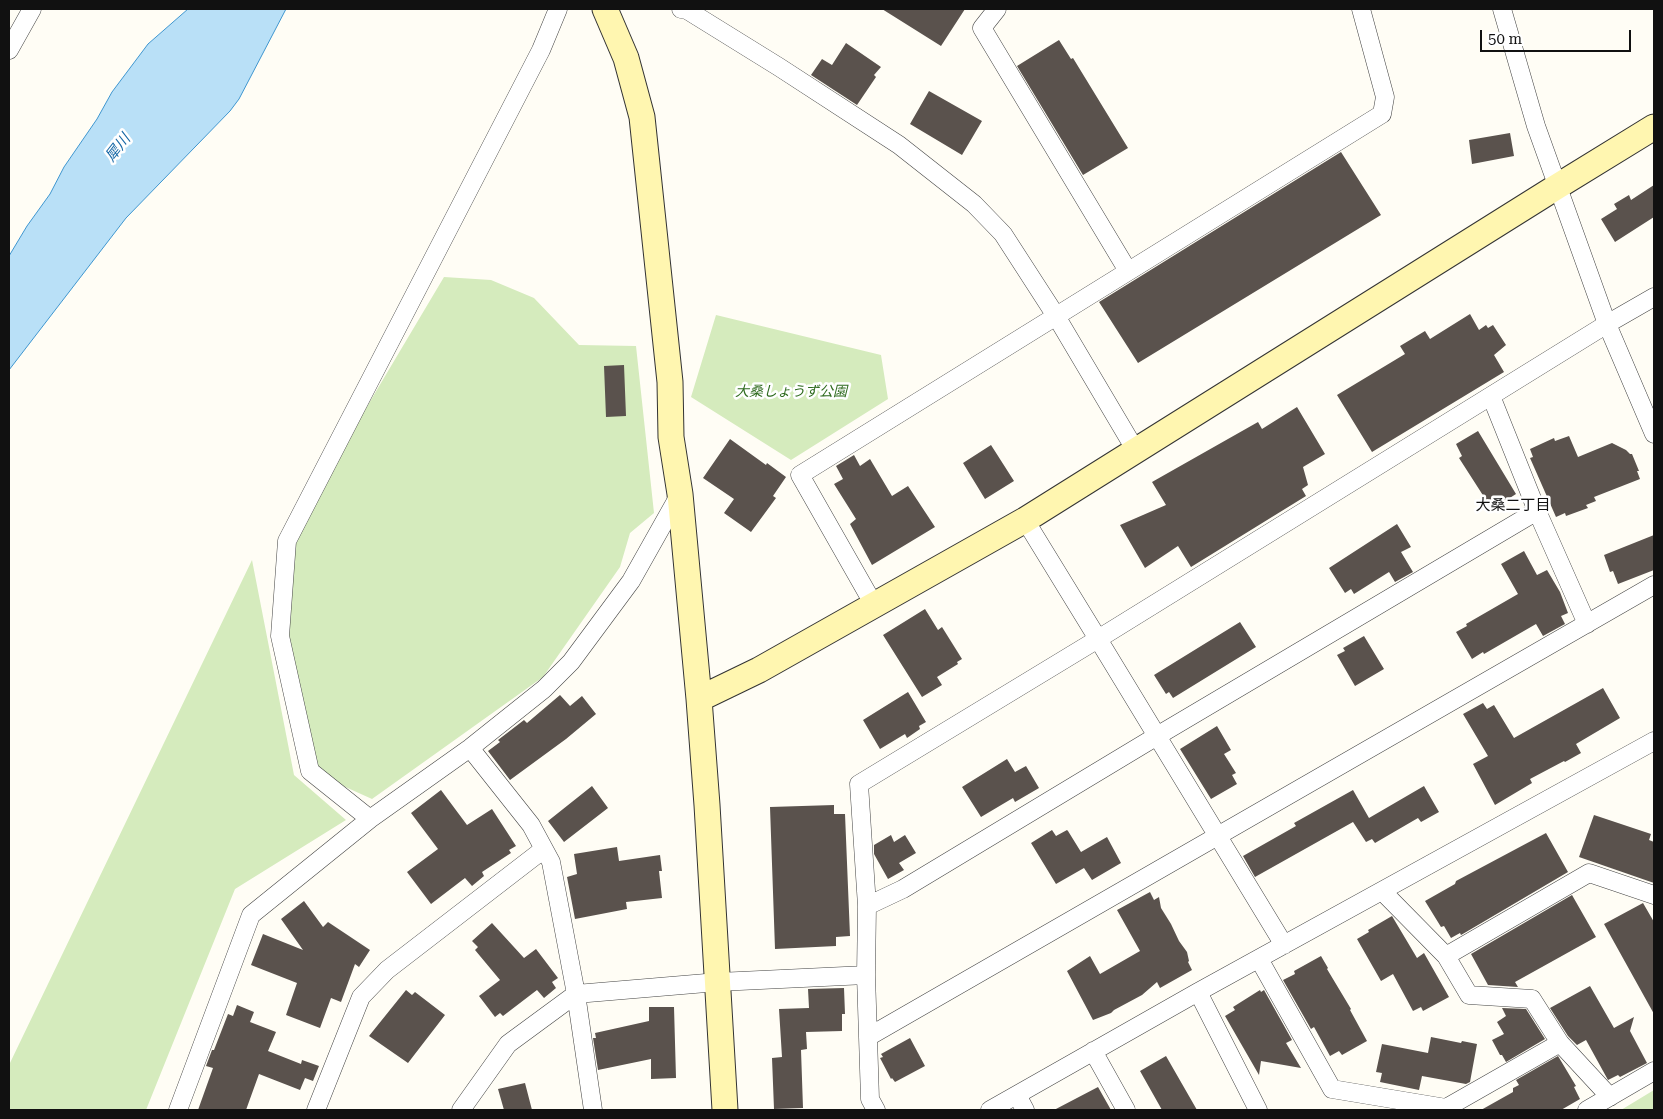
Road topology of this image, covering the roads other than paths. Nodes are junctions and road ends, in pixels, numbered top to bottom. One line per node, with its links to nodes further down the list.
1 (32, 9): 8 (street)
2 (558, 9): 29 (street)
3 (605, 9): 18 (street)
4 (682, 9): 13 (street)
5 (997, 9): 11 (street)
6 (1361, 9): 11 (street)
7 (1502, 9): 10 (street)
8 (9, 50)
9 (1654, 127): 10 (street)
10 (1558, 186): 14 (street); 17 (street)
11 (1128, 271): 13 (street)
12 (1654, 297): 14 (street)
13 (1056, 316): 17 (street); 22 (street)
14 (1607, 324): 15 (street); 16 (street)
15 (1491, 396): 19 (street); 24 (street)
16 (1654, 434)
17 (1136, 450): 20 (street)
18 (680, 494): 25 (street); 28 (street)
19 (1537, 511): 23 (street); 26 (street)
20 (1025, 520): 22 (street); 24 (street)
21 (1654, 585): 23 (street)
22 (874, 605): 25 (street)
23 (1587, 624): 30 (street)
24 (1098, 639): 26 (street); 34 (street)
25 (699, 699): 39 (street)
26 (1157, 736): 30 (street); 34 (street)
27 (1654, 741): 32 (street)
28 (470, 748): 29 (street); 31 (street)
29 (370, 819): 48 (street)
30 (1218, 836): 35 (street); 42 (street)
31 (544, 849): 41 (street); 49 (street)
32 (1382, 891): 35 (street); 36 (street)
33 (1654, 895): 36 (street)
34 (867, 906): 38 (street)
35 (1284, 945): 37 (street)
36 (1446, 956): 43 (street)
37 (1259, 959): 40 (street); 43 (street)
38 (866, 975): 39 (street); 42 (street)
39 (718, 982): 41 (street); 52 (street)
40 (1198, 992): 44 (street); 57 (street)
41 (576, 994): 50 (street); 51 (street)
42 (868, 1037): 53 (street)
43 (1560, 1043): 47 (street)
44 (1093, 1051): 46 (street); 56 (street)
45 (1654, 1071): 47 (street)
46 (1017, 1095): 54 (street); 55 (street)
47 (1610, 1097): 58 (street)
48 (178, 1110)
49 (316, 1110)
50 (461, 1110)
51 (593, 1110)
52 (725, 1110)
53 (876, 1110)
54 (990, 1110)
55 (1026, 1110)
56 (1126, 1110)
57 (1258, 1110)
58 (1587, 1110)

